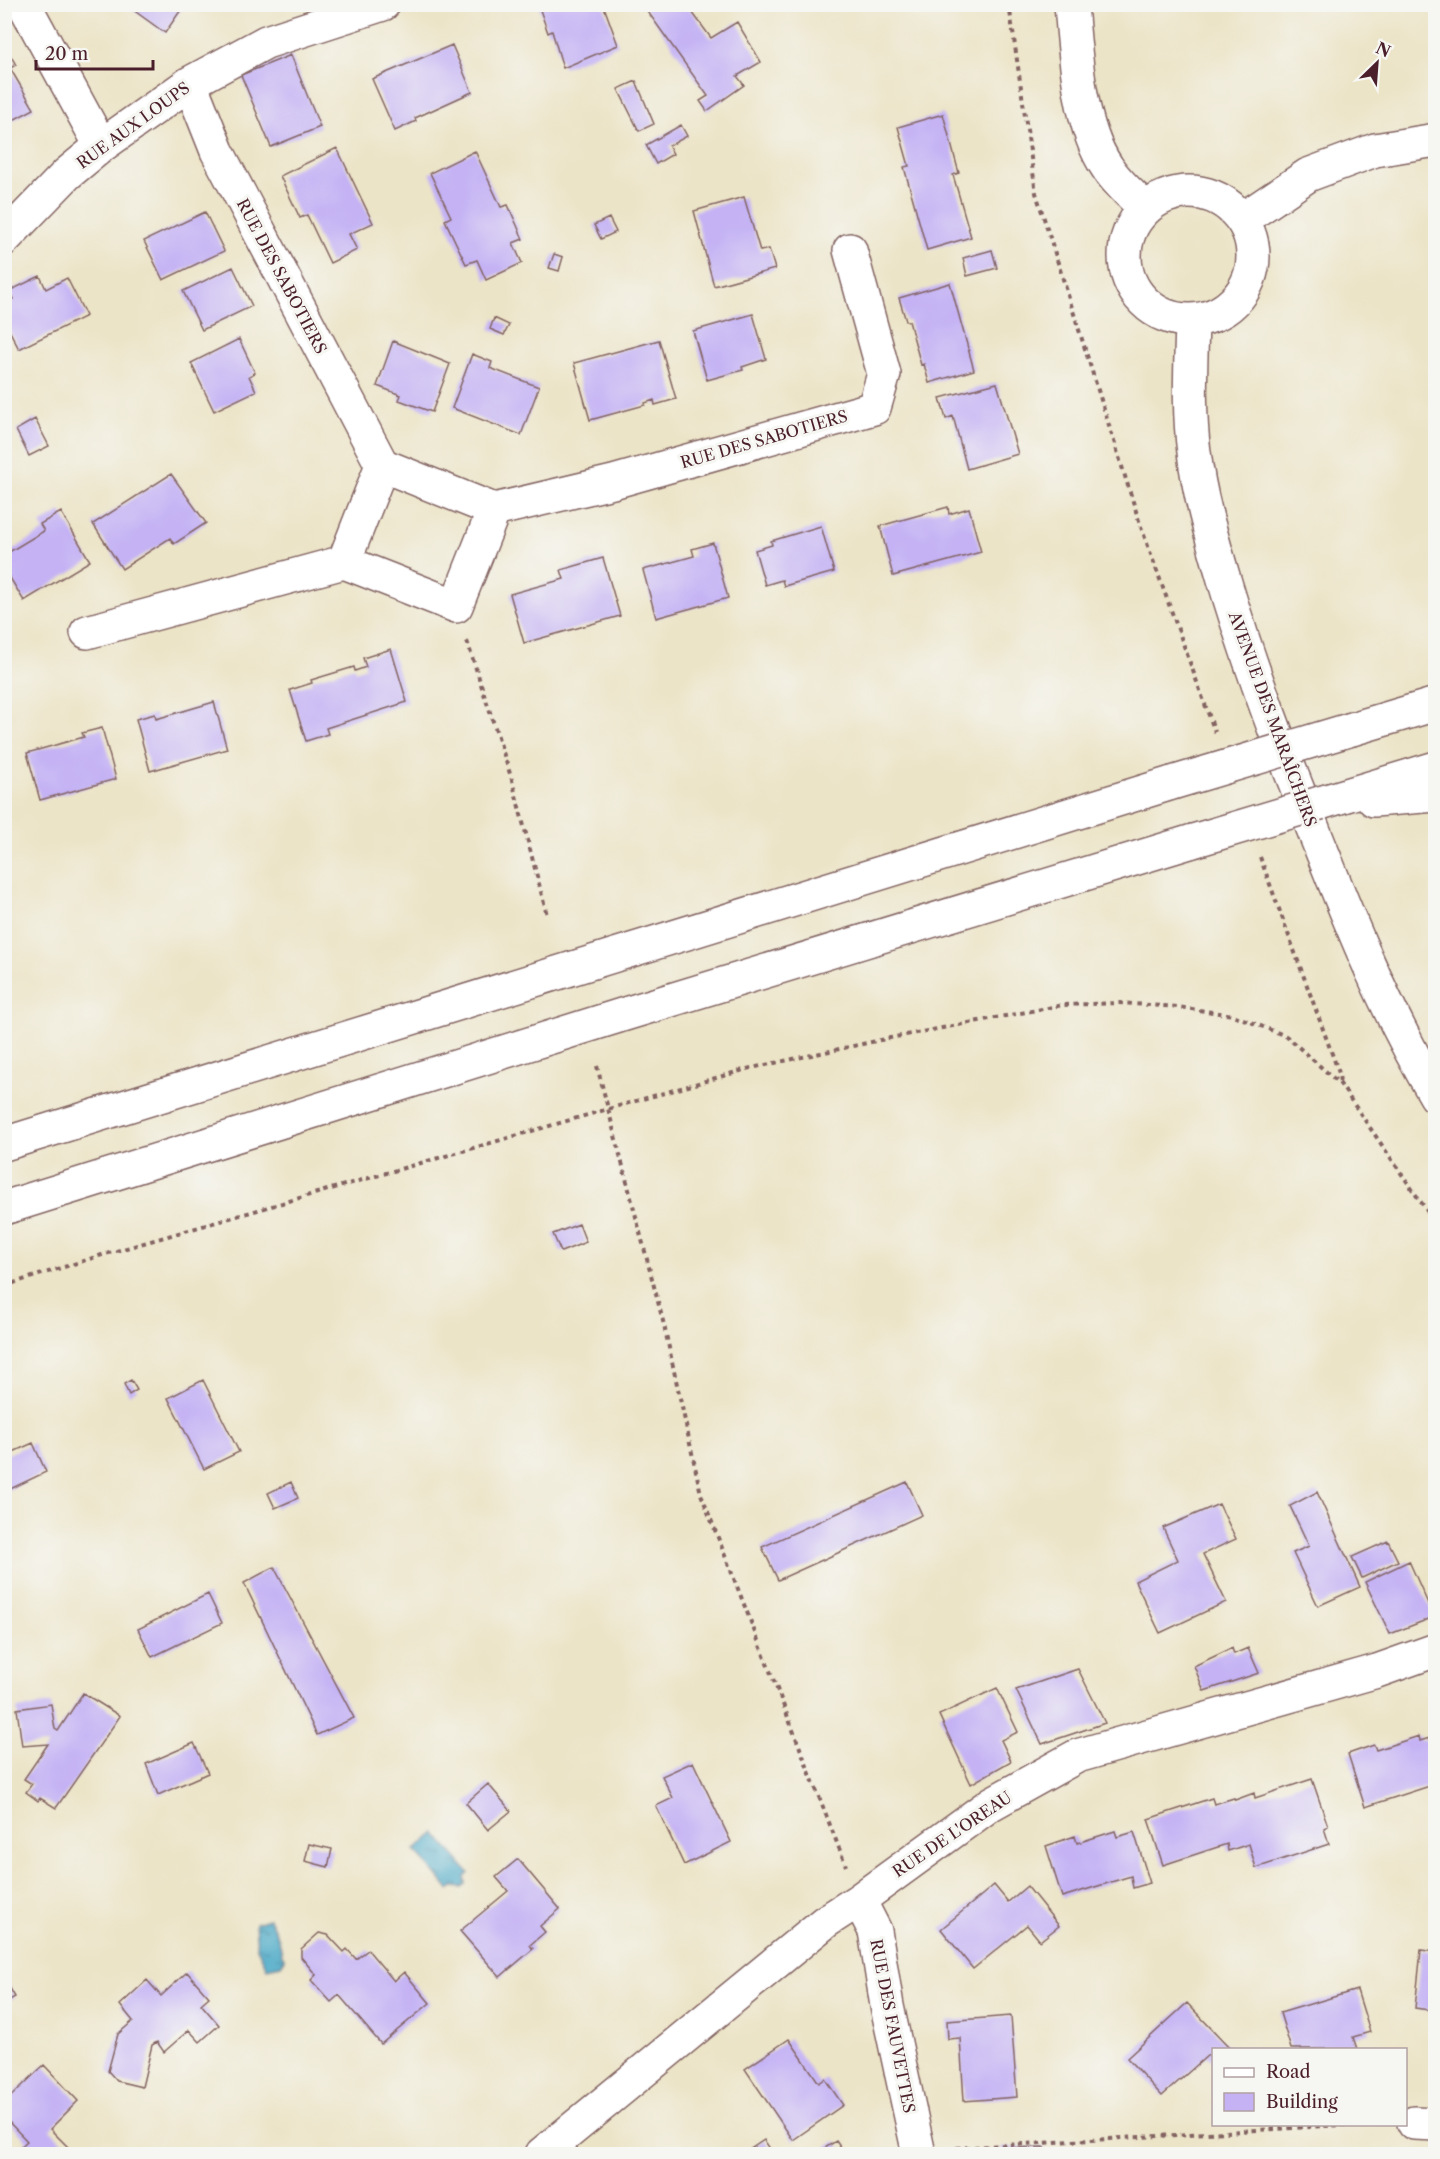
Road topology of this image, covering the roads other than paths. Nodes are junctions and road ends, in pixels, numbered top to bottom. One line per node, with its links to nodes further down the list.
1 (24, 4): 6 (main road)
2 (383, 4): 4 (main road, RUE AUX LOUPS)
3 (1071, 4): 7 (main road)
4 (190, 83): 6 (main road, RUE AUX LOUPS); 12 (main road, RUE DES SABOTIERS)
5 (1436, 140): 8 (main road)
6 (101, 146): 9 (main road, RUE AUX LOUPS)
7 (1145, 208): 8 (main road); 11 (main road)
8 (1243, 219): 11 (main road)
9 (4, 239)
10 (850, 250): 13 (main road, RUE DES SABOTIERS)
11 (1192, 321): 20 (main road, AVENUE DES MARAÎCHERS)
12 (382, 465): 13 (main road); 14 (main road)
13 (494, 510): 14 (main road)
14 (344, 562): 15 (main road)
15 (87, 632)
16 (1436, 704): 21 (main road, bridge)
17 (1436, 768): 18 (main road)
18 (1375, 793): 19 (main road); 22 (main road, bridge)
19 (1436, 795)
20 (1436, 1096)
21 (4, 1144)
22 (4, 1208)
23 (1436, 1650): 24 (main road, RUE DE L'OREAU)
24 (859, 1900): 25 (main road, RUE DES FAUVETTES); 26 (main road, RUE DE L'OREAU)
25 (919, 2152)
26 (542, 2154)

